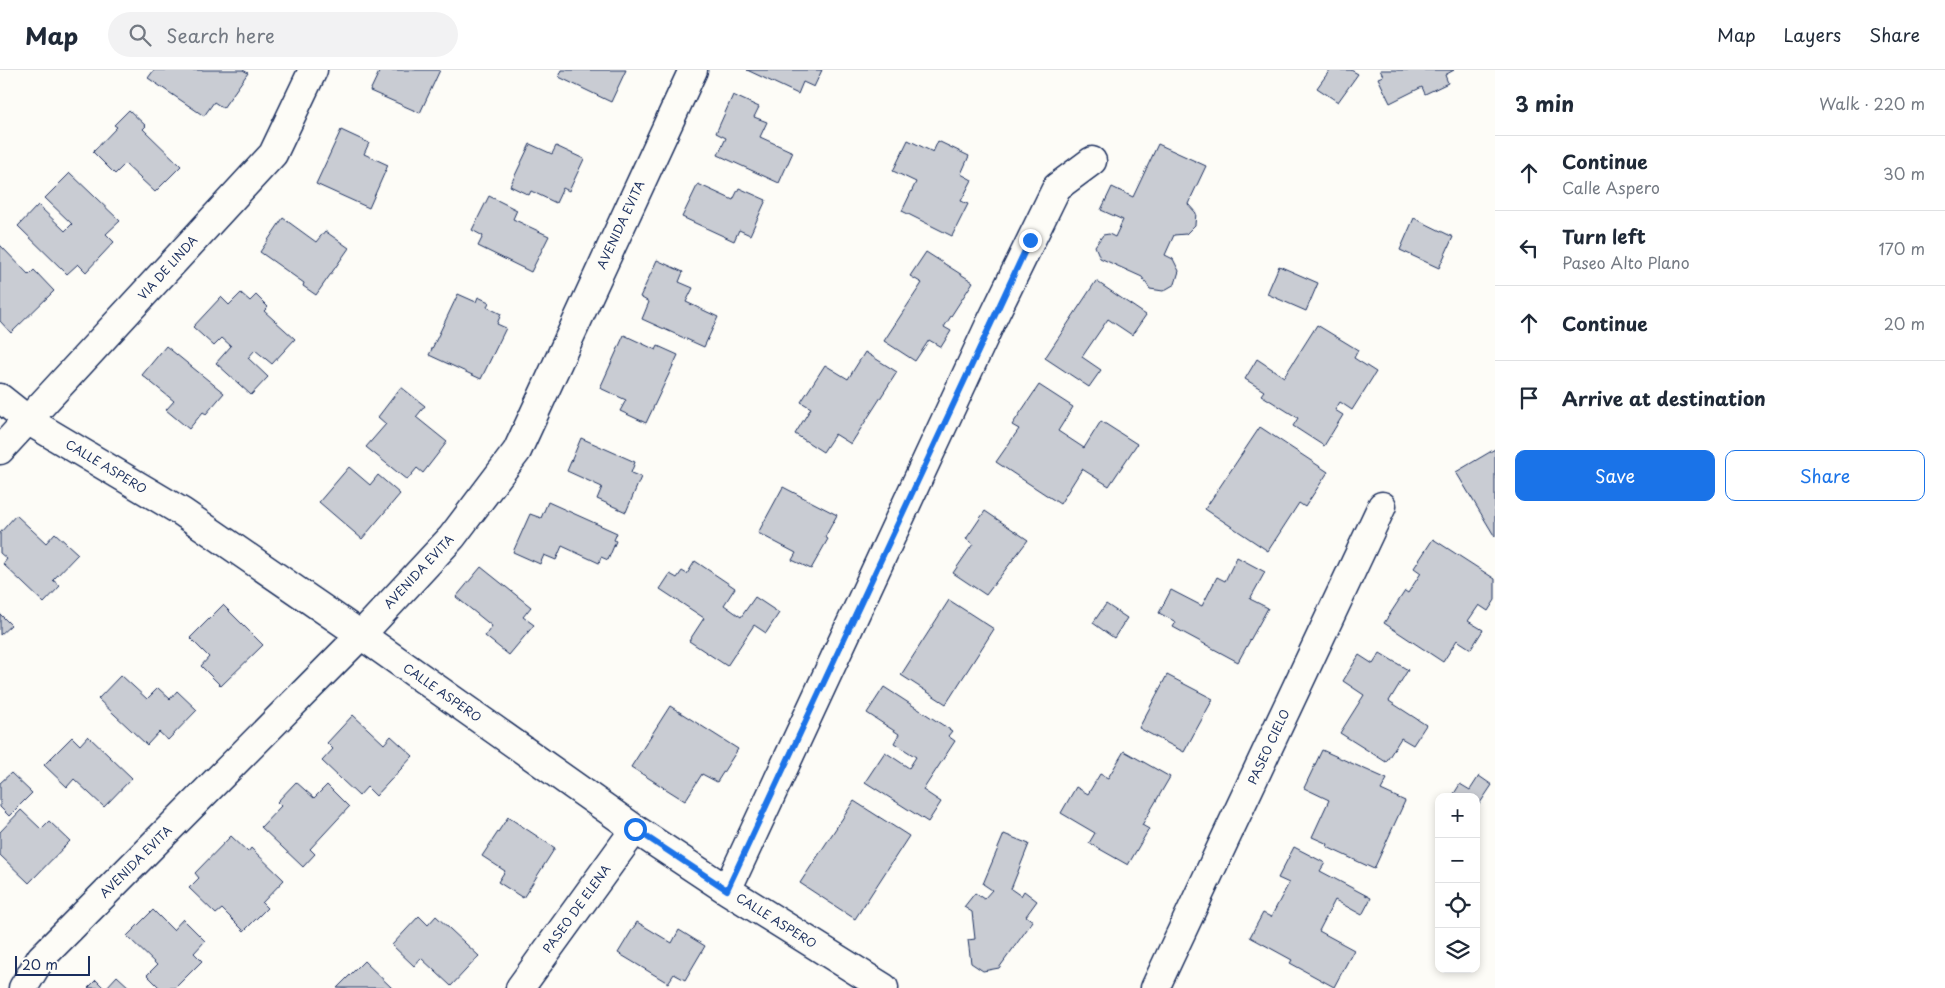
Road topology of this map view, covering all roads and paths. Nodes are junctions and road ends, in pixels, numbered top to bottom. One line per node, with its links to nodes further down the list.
1 (313, 70): 5 (street, VIA DE LINDA)
2 (692, 70): 8 (street, AVENIDA EVITA)
3 (1092, 161): 10 (street)
4 (0, 398): 5 (street, CALLE ASPERO)
5 (30, 421): 6 (street, VIA DE LINDA); 8 (street, CALLE ASPERO)
6 (0, 450)
7 (1382, 506): 14 (street, PASEO CIELO)
8 (361, 635): 9 (street, CALLE ASPERO); 11 (street, AVENIDA EVITA)
9 (635, 829): 10 (street, CALLE ASPERO); 12 (street, PASEO DE ELENA)
10 (727, 890): 13 (street, CALLE ASPERO)
11 (23, 988)
12 (520, 988)
13 (884, 988)
14 (1155, 988)

